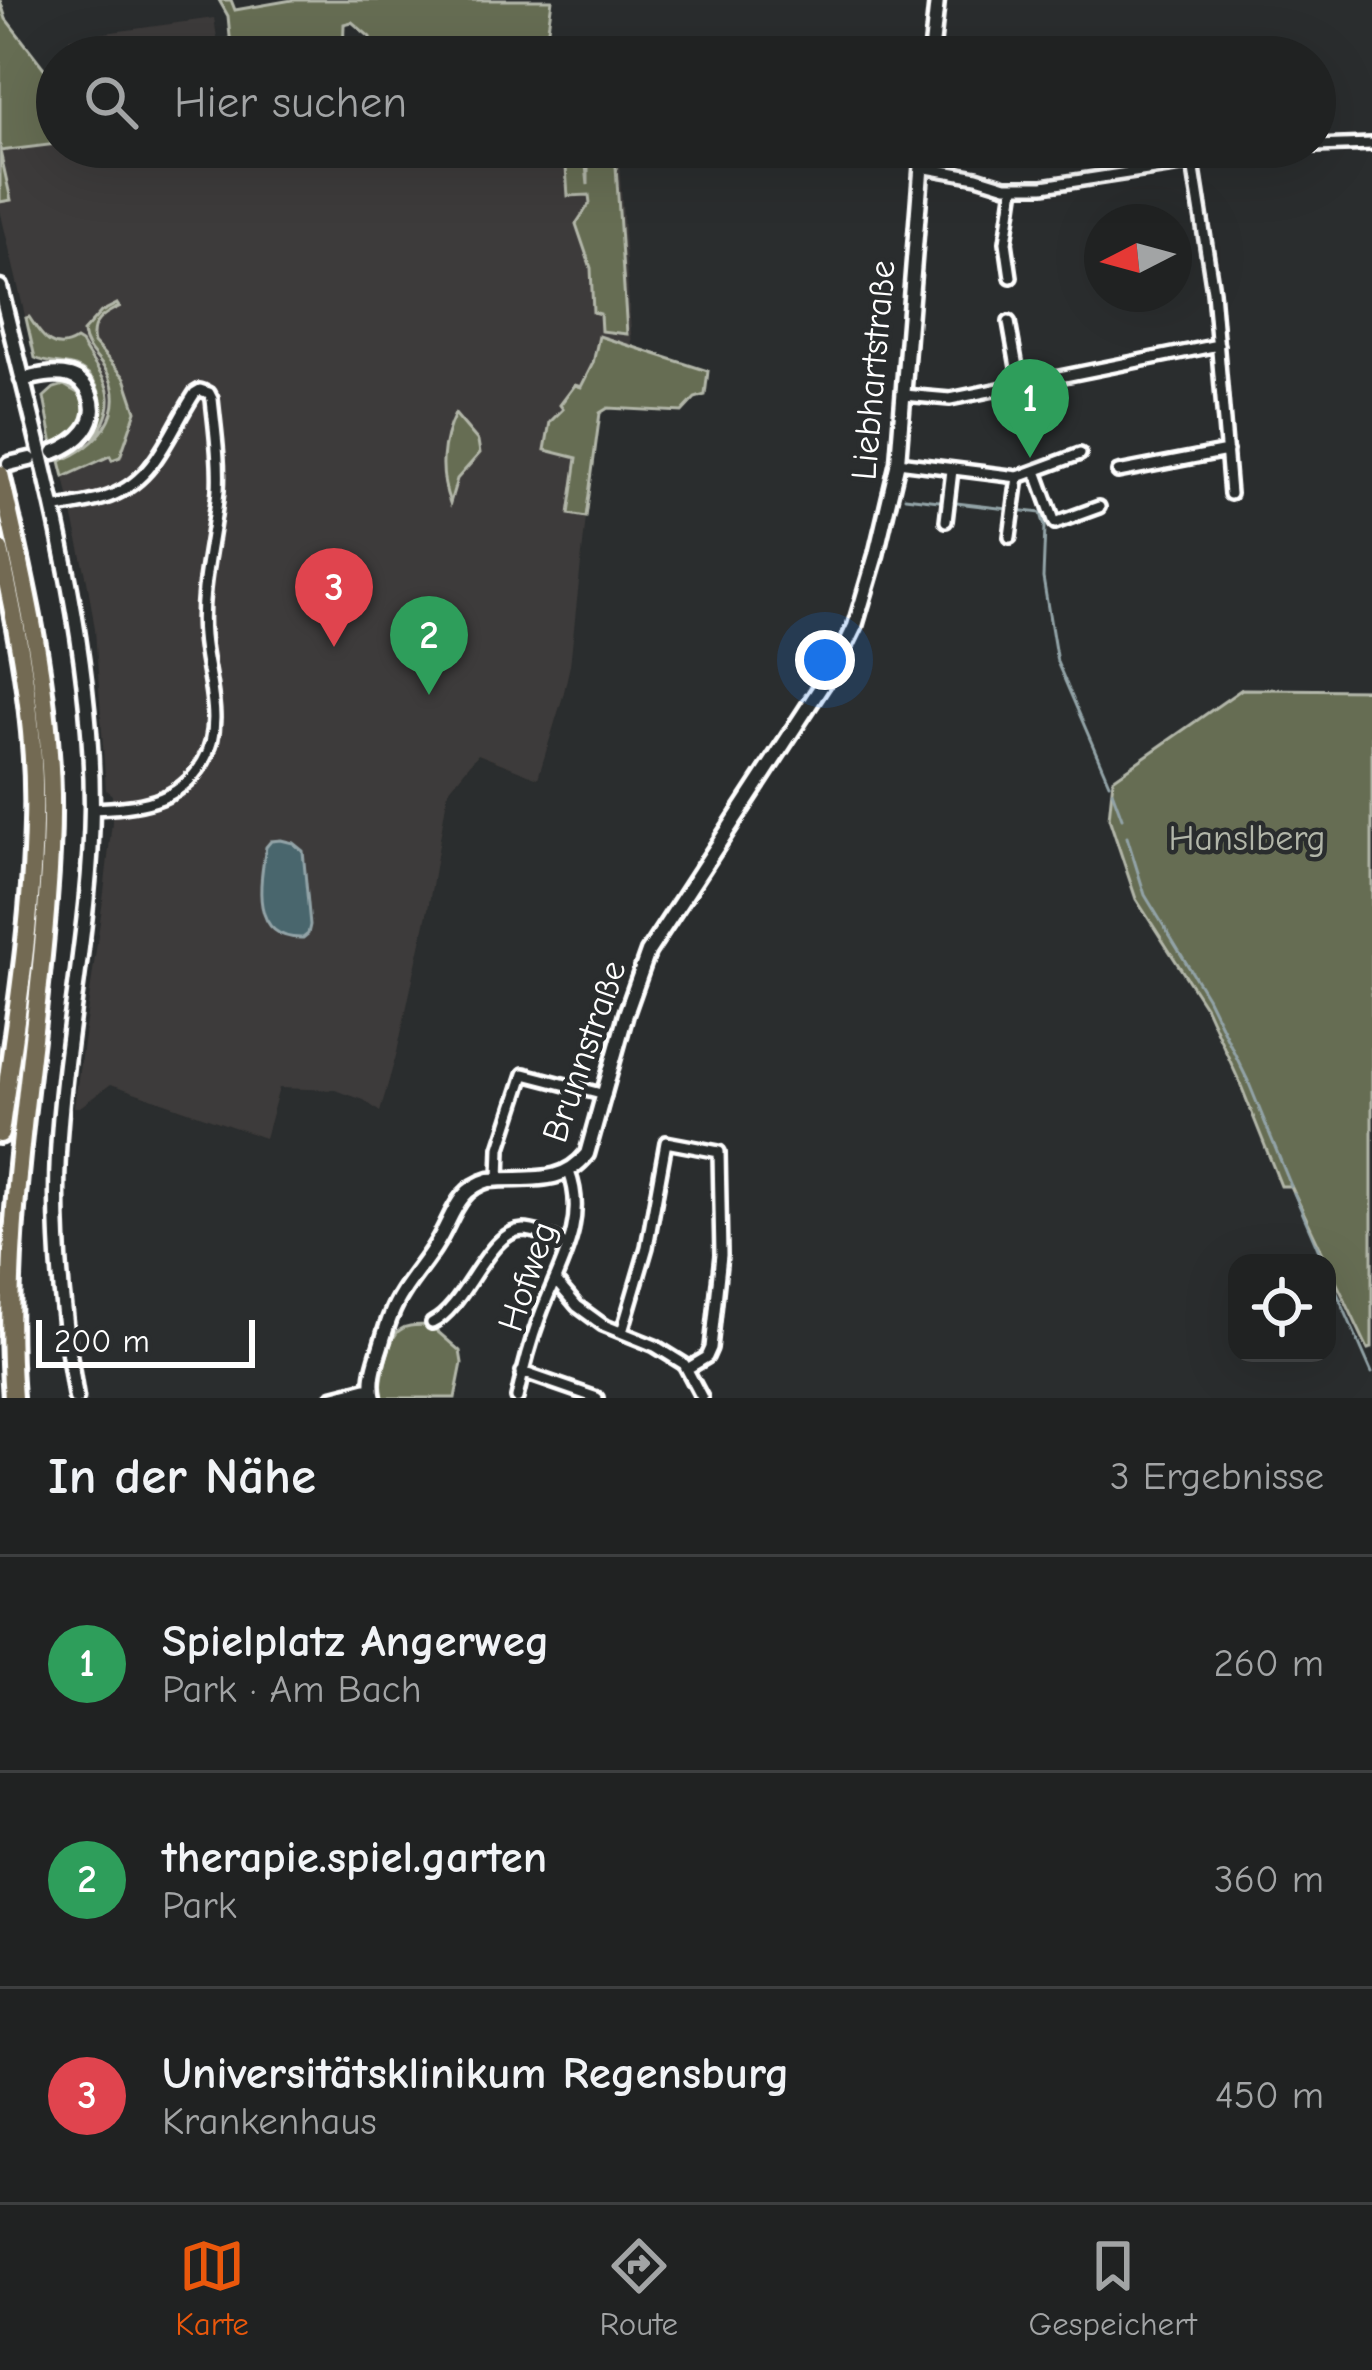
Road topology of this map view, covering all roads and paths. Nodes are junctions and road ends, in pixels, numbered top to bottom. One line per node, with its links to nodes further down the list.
1 (937, 0): 2 (street)
2 (933, 36)
3 (1372, 144): 4 (street)
4 (1336, 145)
5 (922, 168): 16 (street, Liebhartstraße)
6 (934, 168): 9 (street)
7 (1166, 168): 9 (street)
8 (1194, 168): 13 (street)
9 (1015, 187): 10 (street)
10 (1011, 277)
11 (0, 287): 14 (street)
12 (1009, 322): 15 (street)
13 (1218, 345): 15 (street); 18 (street)
14 (22, 380): 17 (street); 29 (street)
15 (1020, 384): 16 (street)
16 (904, 395): 21 (street, Liebhartstraße)
17 (54, 452)
18 (1227, 452): 25 (street); 27 (street)
19 (1080, 454): 24 (street)
20 (31, 459): 22 (street)
21 (901, 463): 23 (street); 33 (street, Liebhartstraße)
22 (5, 469): 46 (highway)
23 (952, 470): 26 (street); 30 (street)
24 (1036, 471): 26 (street); 28 (street)
25 (1118, 472)
26 (1018, 477): 31 (street)
27 (1230, 494)
28 (1100, 507)
29 (54, 509): 34 (street); 34 (street)
30 (946, 521)
31 (1010, 537)
32 (0, 550): 36 (highway)
33 (863, 596): 35 (street, Brunnstraße)
34 (92, 809): 47 (street)
35 (605, 1095): 37 (street, Brunnstraße); 38 (street)
36 (0, 1134)
37 (569, 1172): 38 (street, Brunnstraße); 39 (street, Hofweg)
38 (499, 1179): 45 (street)
39 (568, 1246): 40 (street, Hofweg); 41 (street)
40 (555, 1280): 42 (street); 44 (street, Hofweg)
41 (432, 1323)
42 (622, 1332): 43 (street); 43 (street)
43 (687, 1369): 51 (street)
44 (523, 1372): 49 (street, Hofweg); 50 (street)
45 (373, 1393): 48 (street)
46 (13, 1398)
47 (76, 1398)
48 (333, 1398)
49 (517, 1398)
50 (598, 1398)
51 (701, 1398)

